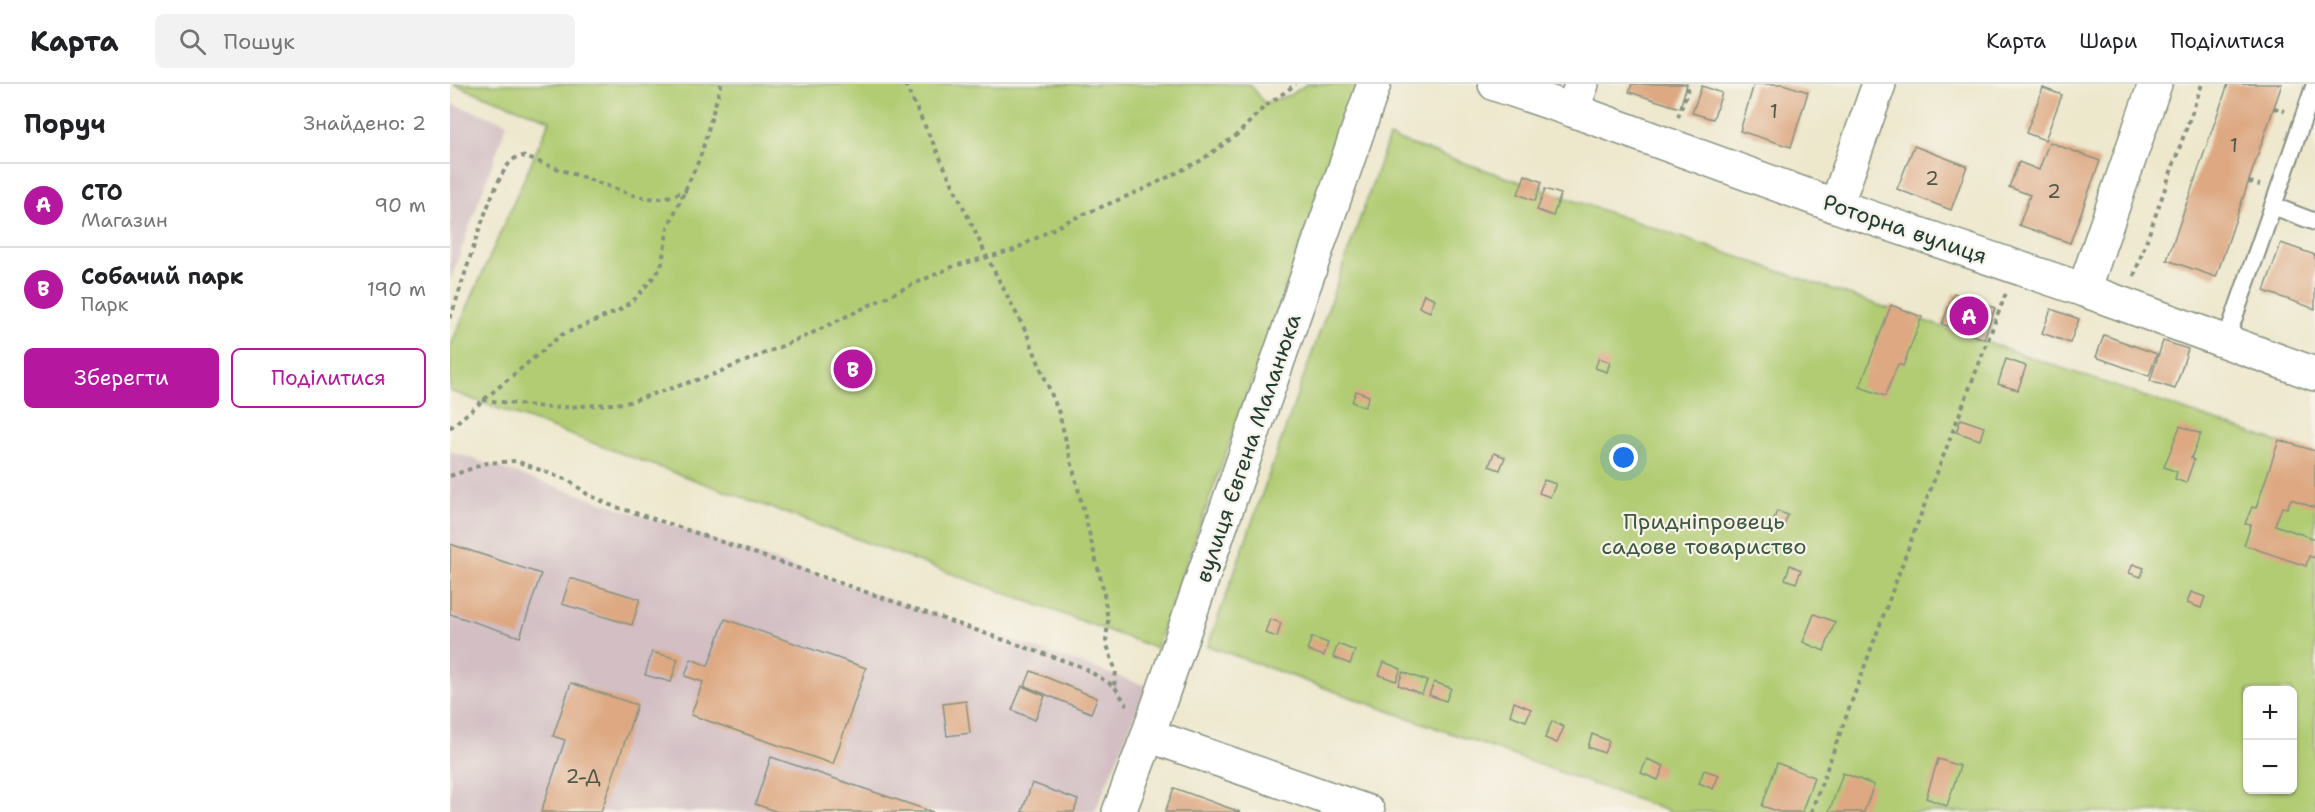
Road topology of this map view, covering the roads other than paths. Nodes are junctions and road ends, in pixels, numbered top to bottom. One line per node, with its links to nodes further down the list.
1 (1374, 84): 13 (street, вулиця Євгена Маланюка)
2 (1495, 84): 6 (street, Роторна вулиця)
3 (1879, 84): 7 (street)
4 (2155, 84): 10 (street)
5 (2315, 84): 8 (lane)
6 (1577, 97): 7 (street, Роторна вулиця)
7 (1836, 206): 10 (street, Роторна вулиця)
8 (2273, 206): 9 (lane); 11 (lane)
9 (2315, 222)
10 (2084, 290): 11 (street, Роторна вулиця)
11 (2224, 342): 12 (street, Роторна вулиця)
12 (2315, 374)
13 (1148, 735): 14 (street, вулиця Євгена Маланюка); 15 (street)
14 (1119, 812)
15 (1368, 812)

